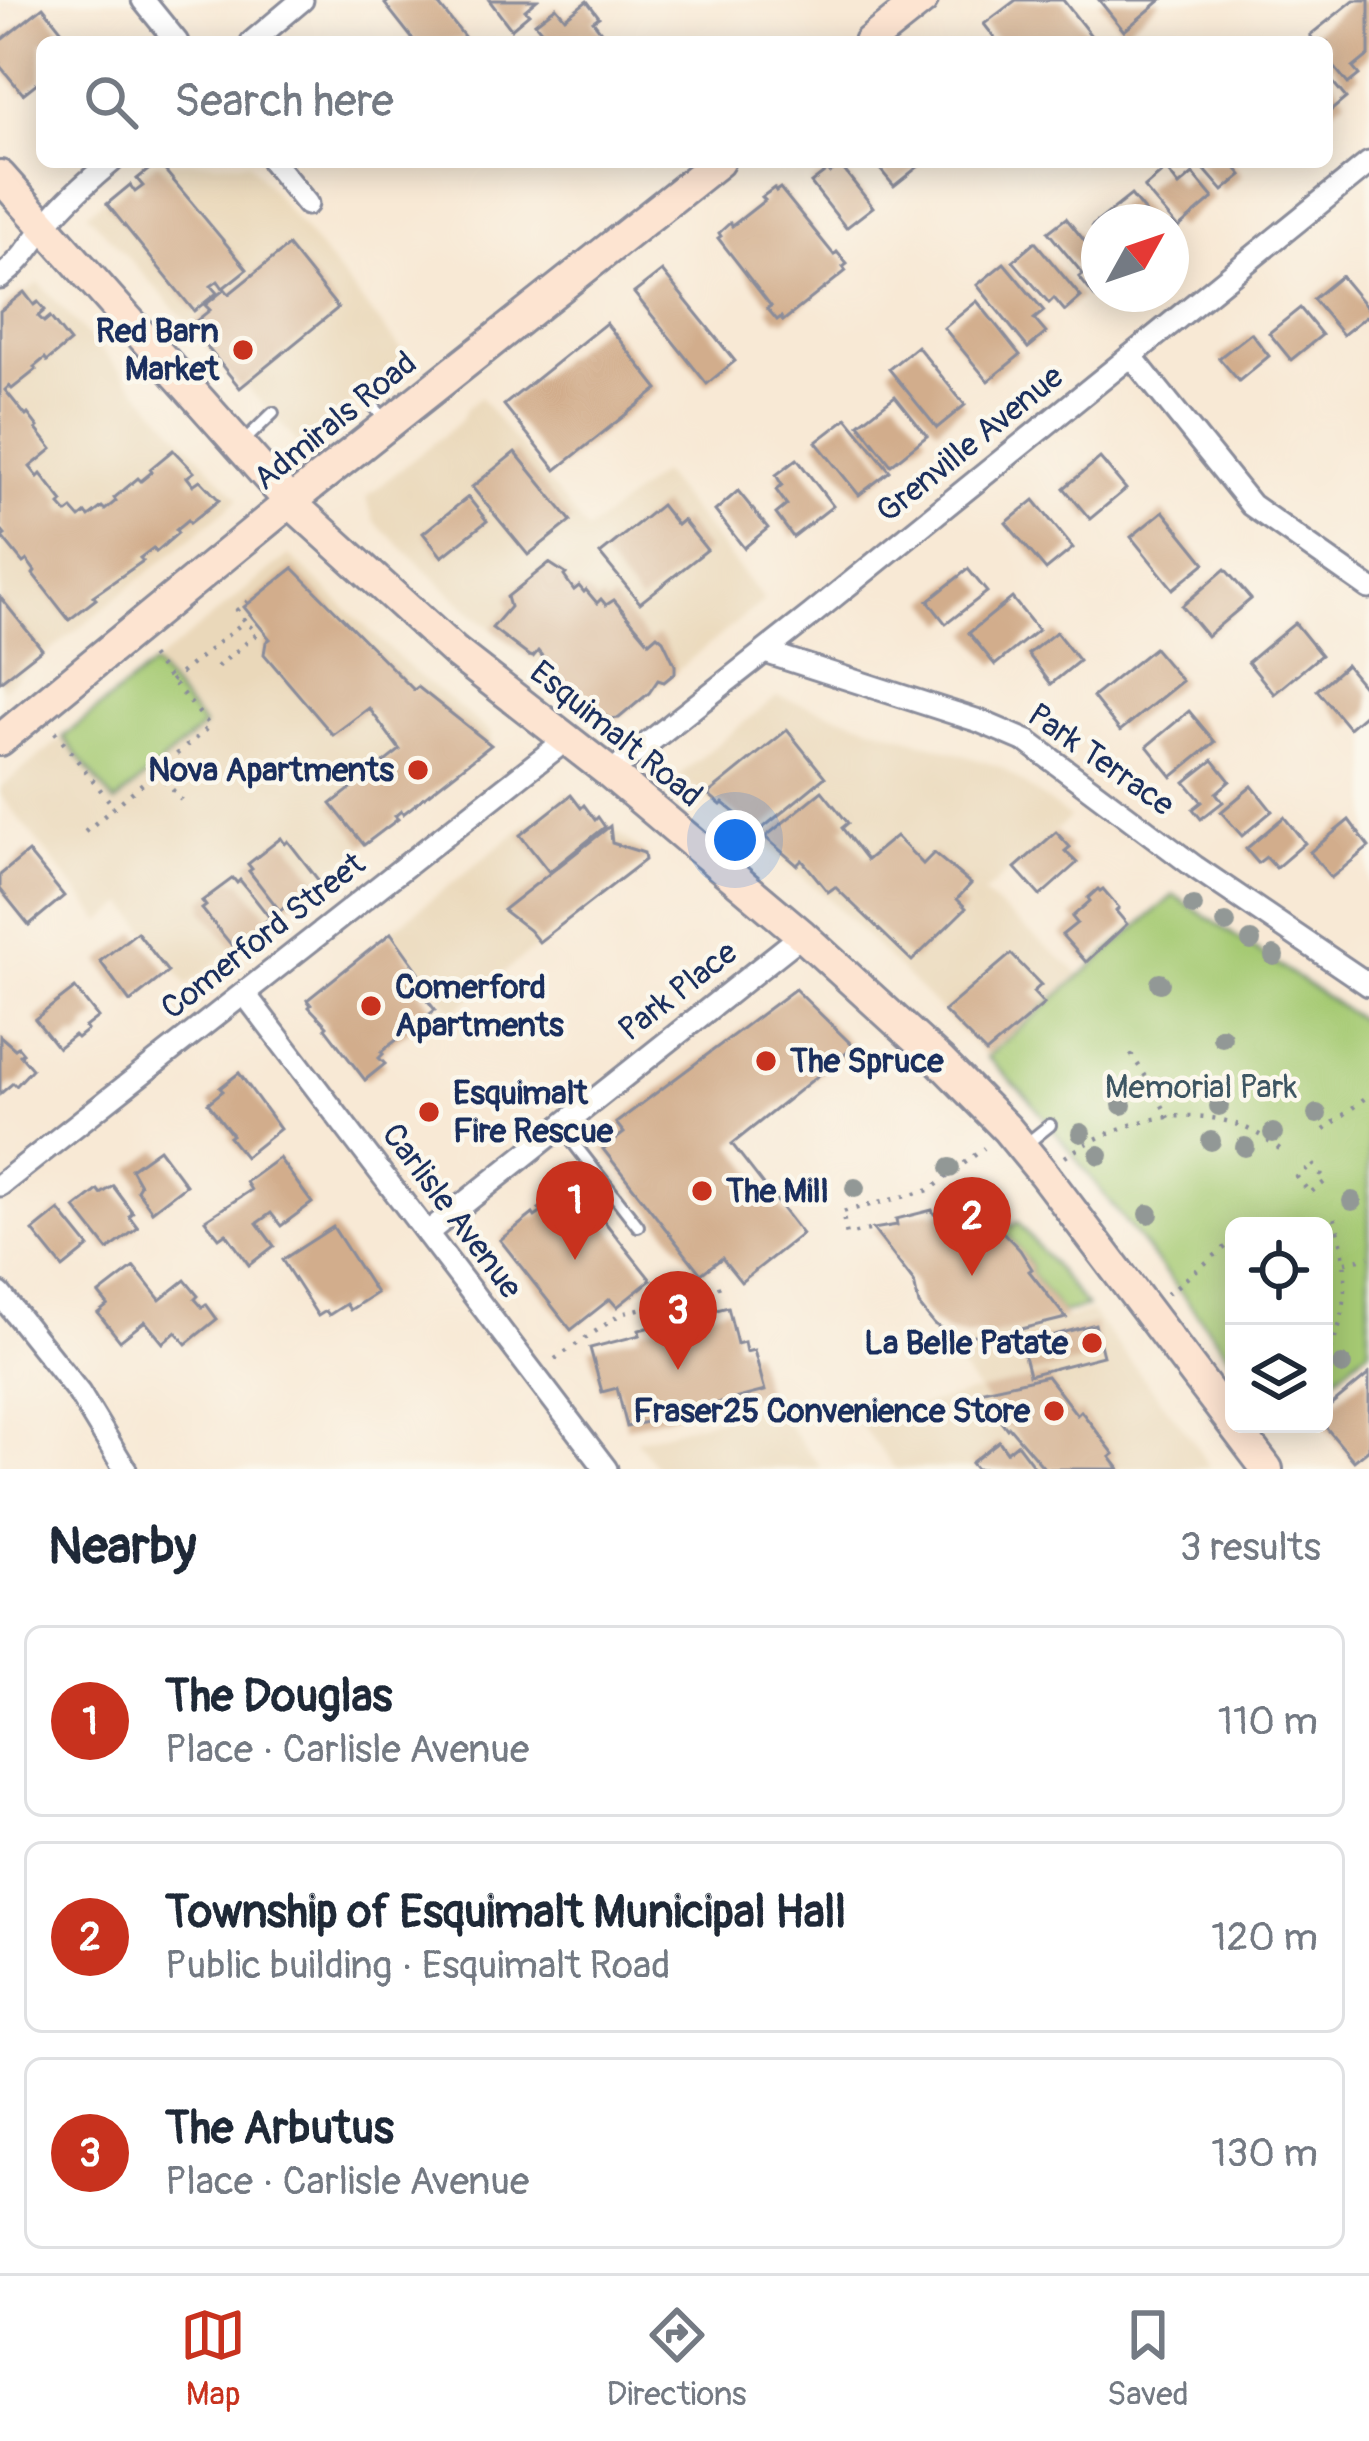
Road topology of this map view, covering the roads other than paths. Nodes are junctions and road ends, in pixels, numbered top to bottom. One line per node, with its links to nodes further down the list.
1 (143, 0): 4 (street)
2 (302, 0): 5 (street)
3 (922, 0): 6 (main road)
4 (171, 36)
5 (258, 36)
6 (877, 36)
7 (1369, 163): 15 (street, Grenville Avenue)
8 (103, 168): 13 (street)
9 (278, 168): 12 (street)
10 (710, 168): 18 (main road, Admirals Road)
11 (0, 176): 13 (main road, Esquimalt Road)
12 (307, 204)
13 (44, 227): 14 (street); 19 (main road, Esquimalt Road)
14 (0, 278)
15 (1131, 356): 21 (street); 22 (street, Grenville Avenue)
16 (364, 394): 18 (lane)
17 (272, 413): 19 (lane)
18 (388, 424): 20 (main road, Admirals Road)
19 (239, 445): 20 (main road, Esquimalt Road)
20 (290, 502): 23 (main road, Admirals Road); 24 (main road, Esquimalt Road)
21 (1369, 588)
22 (765, 652): 25 (street, Grenville Avenue); 27 (street, Park Terrace)
23 (0, 740)
24 (567, 740): 25 (main road, Esquimalt Road); 28 (street, Comerford Street)
25 (610, 773): 26 (main road, Esquimalt Road)
26 (802, 935): 30 (street, Park Place); 31 (main road, Esquimalt Road)
27 (1369, 985)
28 (244, 993): 32 (street, Comerford Street); 34 (street, Carlisle Avenue)
29 (1050, 1125): 31 (lane)
30 (561, 1126): 33 (lane); 34 (street, Park Place)
31 (1015, 1138): 38 (main road, Esquimalt Road)
32 (0, 1185)
33 (638, 1226)
34 (427, 1233): 37 (street, Carlisle Avenue)
35 (0, 1294): 36 (street)
36 (125, 1469)
37 (606, 1469)
38 (1267, 1469)

